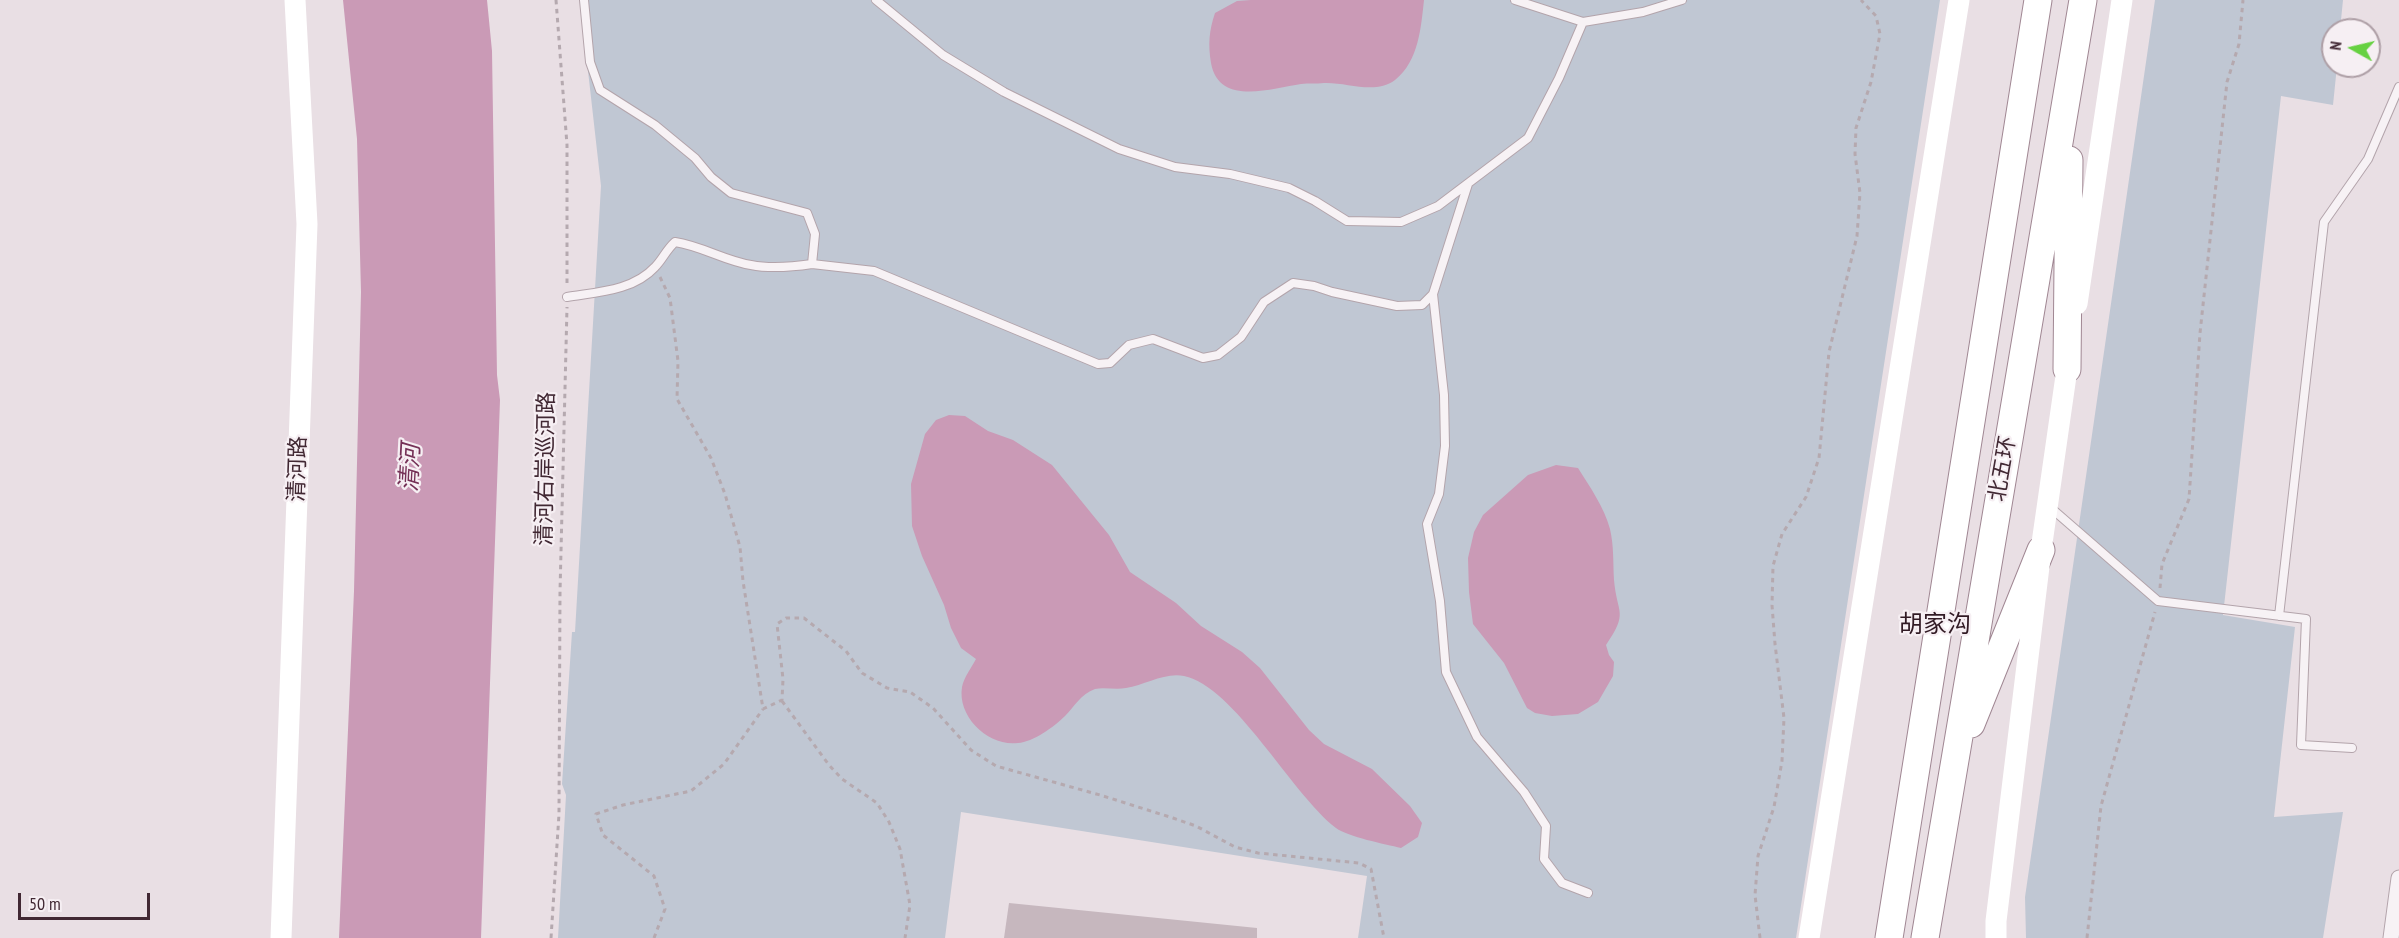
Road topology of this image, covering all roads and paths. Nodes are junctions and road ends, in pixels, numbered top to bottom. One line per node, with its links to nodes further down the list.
1 (295, 0): 33 (street, 清河路)
2 (556, 0): 20 (path, 清河右岸巡河路)
3 (584, 0): 17 (lane)
4 (876, 0): 16 (lane)
5 (1515, 0): 13 (lane)
6 (1682, 0): 13 (lane)
7 (1861, 0): 38 (path)
8 (1959, 0): 39 (street)
9 (2038, 0): 40 (highway, 北五环)
10 (2083, 0): 14 (highway, 北五环)
11 (2122, 0): 21 (street)
12 (2242, 0): 24 (path)
13 (1583, 22): 16 (lane)
14 (2070, 76): 21 (highway); 29 (highway, 北五环)
15 (2399, 87): 25 (lane)
16 (1468, 184): 19 (lane)
17 (812, 264): 18 (lane); 19 (lane)
18 (655, 268): 20 (lane); 27 (path)
19 (1433, 294): 32 (lane)
20 (567, 297): 34 (path, 清河右岸巡河路)
21 (2067, 369): 22 (street)
22 (2048, 505): 23 (street); 24 (lane)
23 (2041, 550): 29 (highway); 43 (street)
24 (2158, 602): 25 (lane); 44 (path)
25 (2279, 616): 28 (lane)
26 (782, 700): 27 (path); 36 (path); 37 (path)
27 (763, 710): 35 (path)
28 (2352, 748)
29 (1952, 772): 30 (highway, 北五环)
30 (1948, 800): 41 (highway, 北五环); 42 (highway)
31 (2399, 882): 45 (street)
32 (1588, 893)
33 (281, 938)
34 (551, 938)
35 (654, 938)
36 (905, 938)
37 (1384, 938)
38 (1760, 938)
39 (1809, 938)
40 (1889, 938)
41 (1926, 938)
42 (1938, 938)
43 (1996, 938)
44 (2087, 938)
45 (2391, 938)

